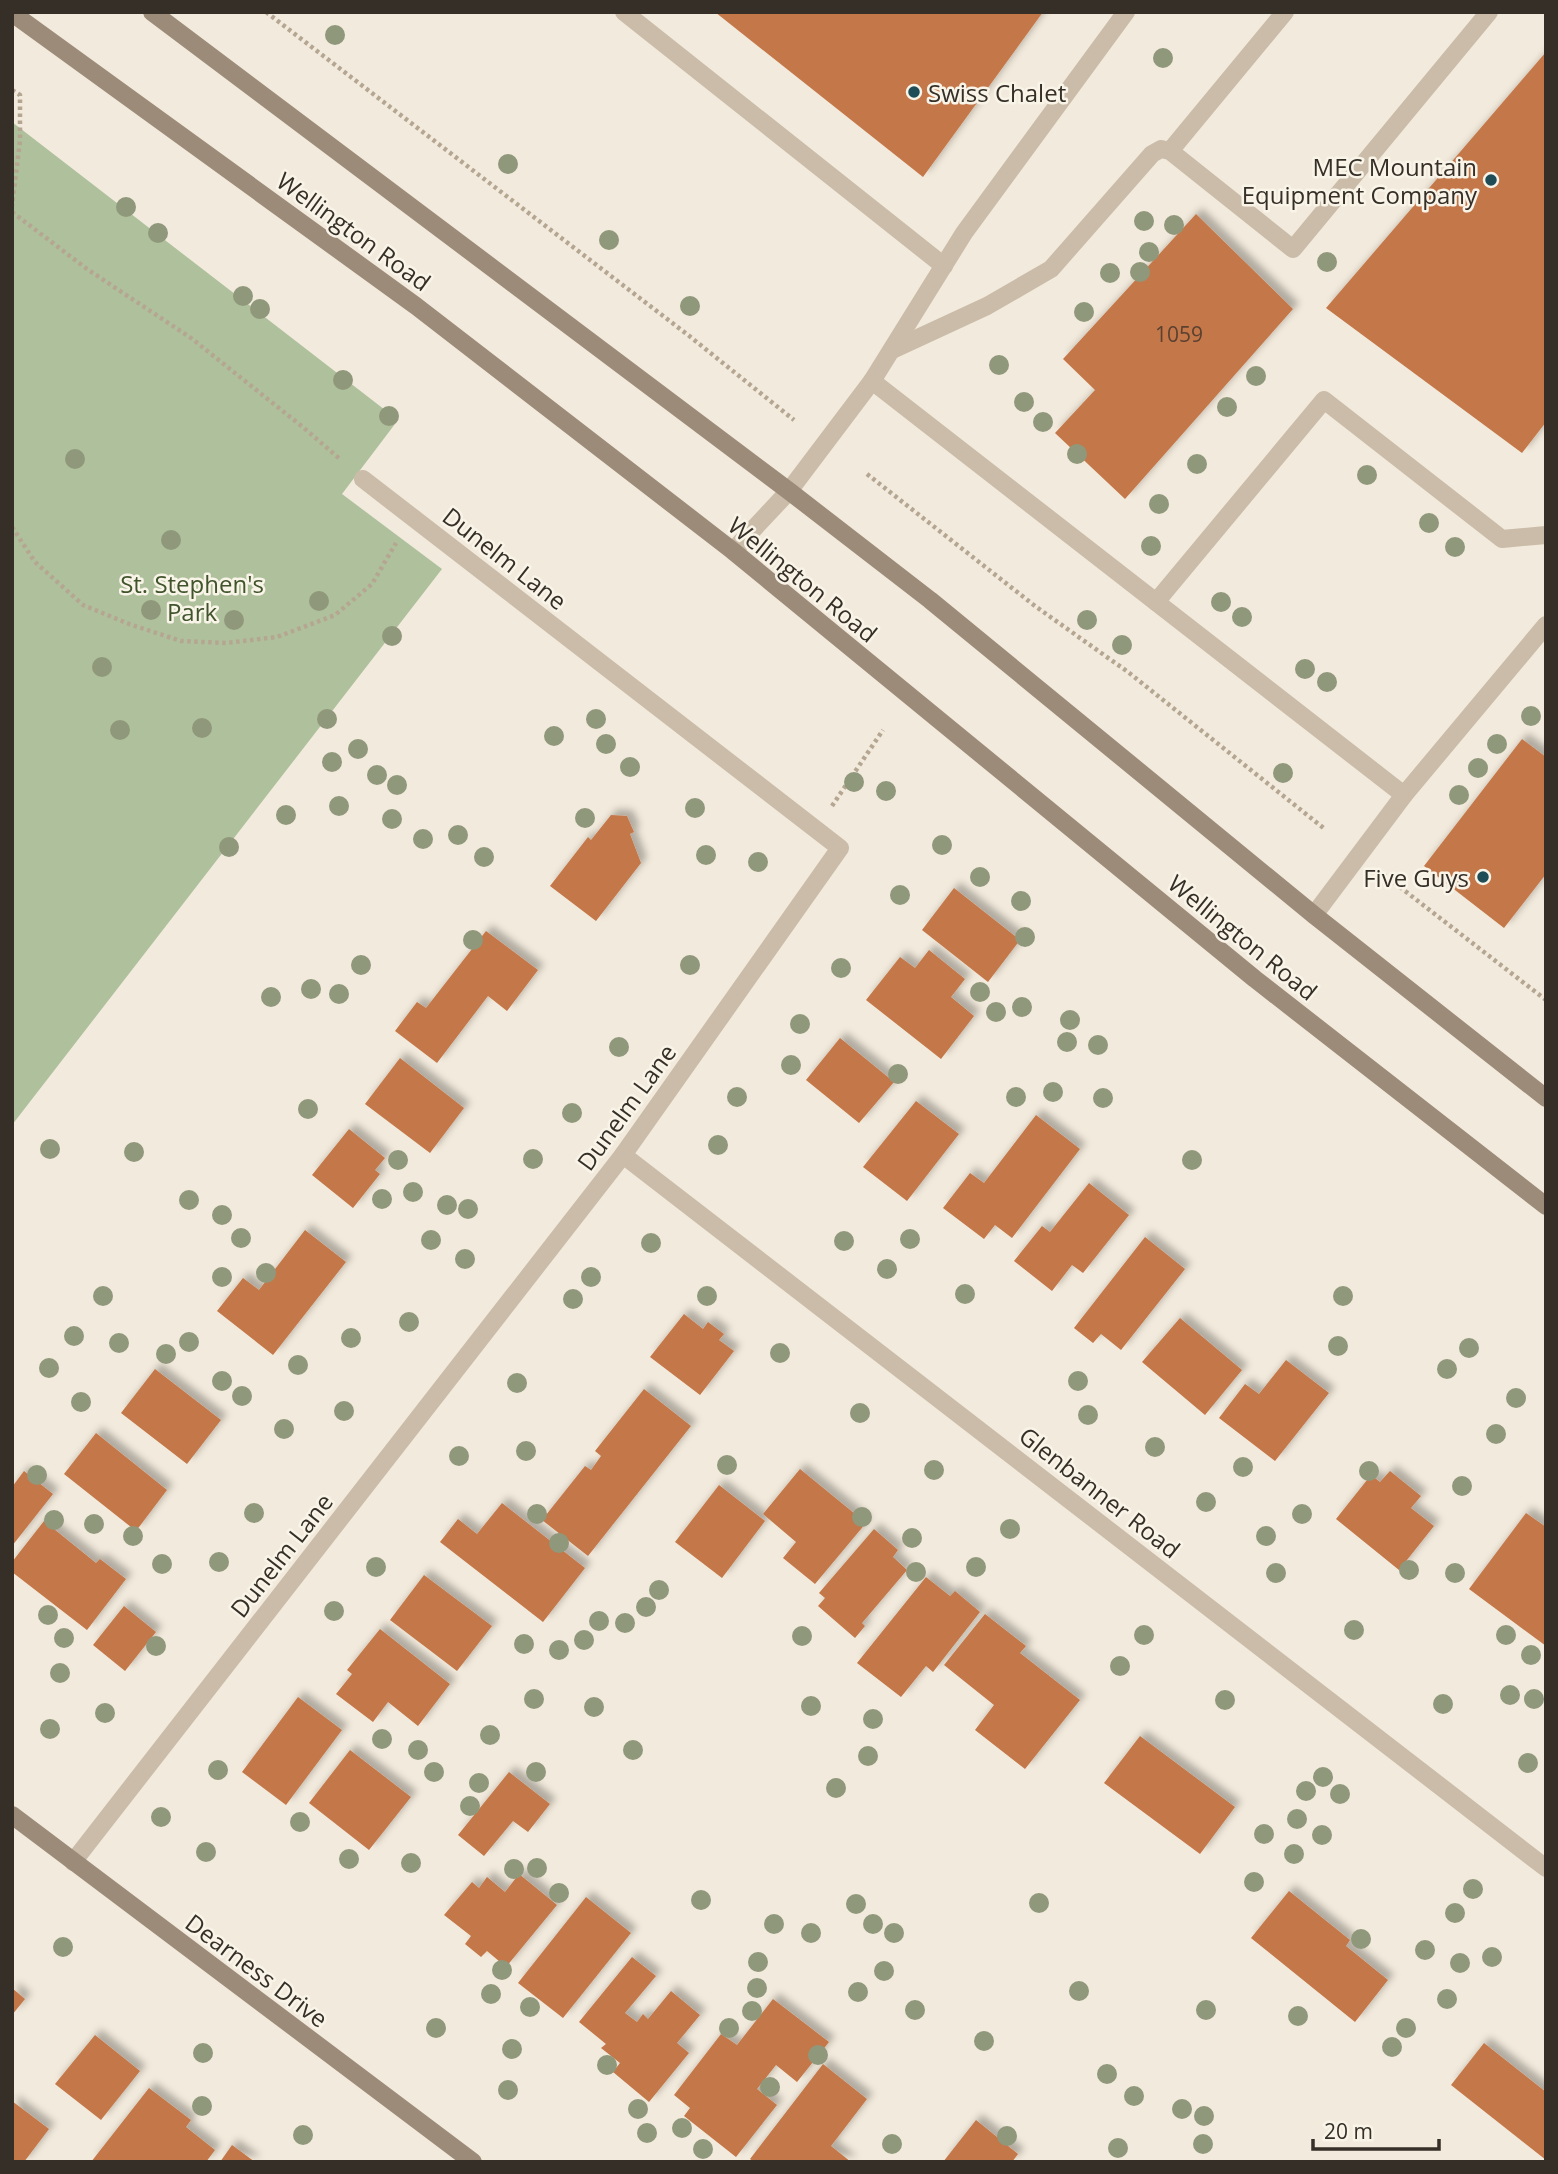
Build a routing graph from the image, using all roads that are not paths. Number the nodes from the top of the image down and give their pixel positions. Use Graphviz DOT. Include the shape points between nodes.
graph roads {
  1 [pos="152,12"];
  2 [pos="624,12"];
  3 [pos="1126,12"];
  4 [pos="1285,12"];
  5 [pos="1489,12"];
  6 [pos="12,13"];
  7 [pos="1170,151"];
  8 [pos="944,266"];
  9 [pos="892,350"];
  10 [pos="872,381"];
  11 [pos="363,479"];
  12 [pos="789,491"];
  13 [pos="1546,535"];
  14 [pos="733,551"];
  15 [pos="1156,602"];
  16 [pos="1546,625"];
  17 [pos="1404,795"];
  18 [pos="1314,915"];
  19 [pos="1546,1098"];
  20 [pos="623,1155"];
  21 [pos="1546,1206"];
  22 [pos="12,1815"];
  23 [pos="73,1863"];
  24 [pos="1546,1868"];
  25 [pos="473,2162"];
  1 -- 12 [label="main road"];
  2 -- 8 [label="street"];
  3 -- 8 [label="street"];
  4 -- 7 [label="street"];
  5 -- 7 [label="street" via="1293,248"];
  6 -- 14 [label="main road, Wellington Road" via="416,306"];
  7 -- 9 [label="street" via="1152,154 1051,269 987,306"];
  8 -- 9 [label="street"];
  9 -- 10 [label="street"];
  10 -- 12 [label="street"];
  10 -- 15 [label="street"];
  11 -- 20 [label="street, Dunelm Lane" via="840,848"];
  12 -- 14 [label="street"];
  12 -- 18 [label="main road" via="930,600"];
  13 -- 15 [label="street" via="1502,539 1324,400"];
  14 -- 21 [label="main road, Wellington Road" via="1255,979"];
  15 -- 17 [label="street"];
  16 -- 17 [label="street"];
  17 -- 18 [label="street"];
  18 -- 19 [label="main road"];
  20 -- 23 [label="street, Dunelm Lane"];
  20 -- 24 [label="street, Glenbanner Road"];
  22 -- 23 [label="main road, Dearness Drive"];
  23 -- 25 [label="main road, Dearness Drive"];
}
